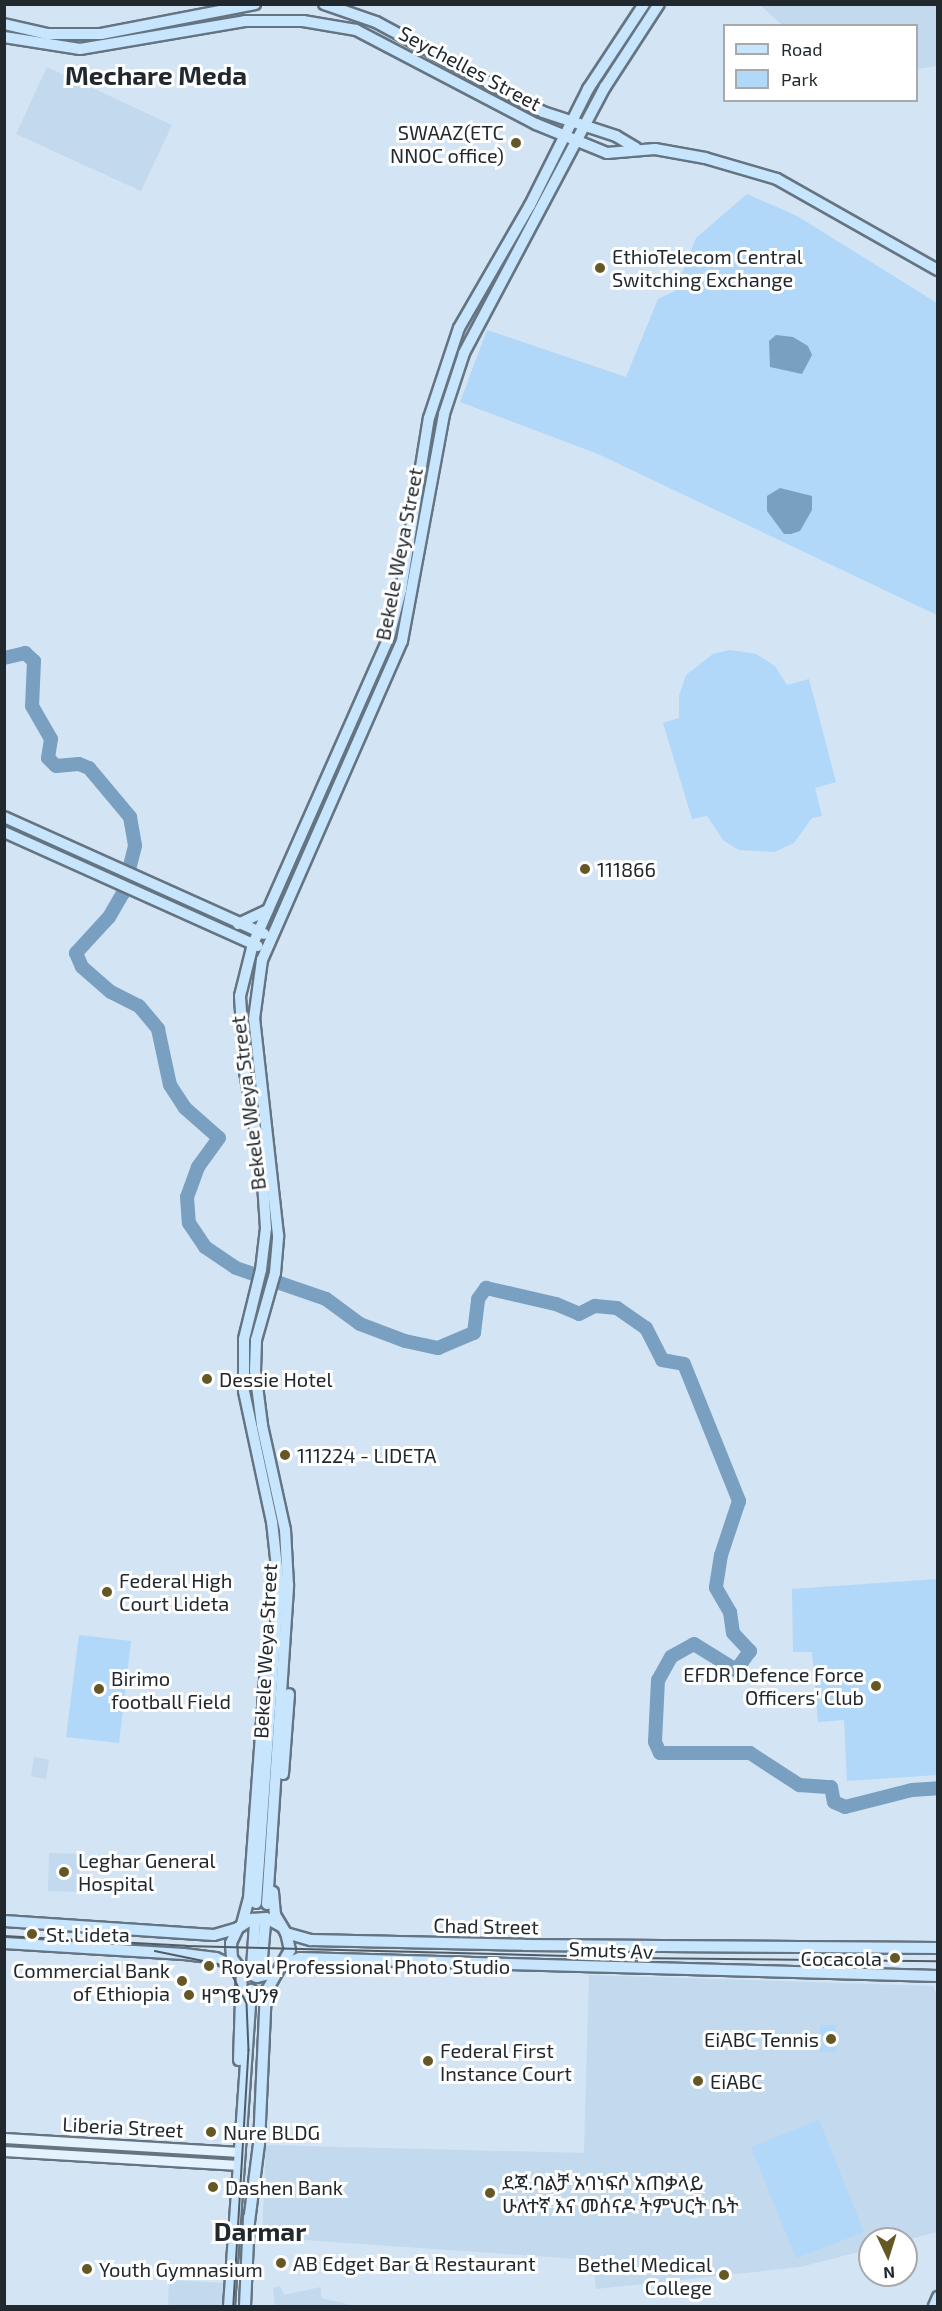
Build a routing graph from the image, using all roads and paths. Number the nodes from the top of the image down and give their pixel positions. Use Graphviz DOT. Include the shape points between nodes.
graph roads {
  1 [pos="255,4"];
  2 [pos="324,4"];
  3 [pos="644,4"];
  4 [pos="659,4"];
  5 [pos="4,24"];
  6 [pos="4,37"];
  7 [pos="570,121"];
  8 [pos="585,126"];
  9 [pos="563,135"];
  10 [pos="577,141"];
  11 [pos="636,148"];
  12 [pos="938,270"];
  13 [pos="375,676"];
  14 [pos="387,683"];
  15 [pos="4,817"];
  16 [pos="4,832"];
  17 [pos="268,910"];
  18 [pos="238,924"];
  19 [pos="258,932"];
  20 [pos="231,934"];
  21 [pos="270,936"];
  22 [pos="253,944"];
  23 [pos="265,949"];
  24 [pos="248,960"];
  25 [pos="286,1652"];
  26 [pos="273,1654"];
  27 [pos="4,1921"];
  28 [pos="260,1924"];
  29 [pos="240,1926"];
  30 [pos="285,1931"];
  31 [pos="4,1943"];
  32 [pos="938,1948"];
  33 [pos="248,1968"];
  34 [pos="281,1968"];
  35 [pos="938,1976"];
  36 [pos="4,2138"];
  37 [pos="240,2146"];
  38 [pos="4,2151"];
  39 [pos="239,2165"];
  40 [pos="249,2222"];
  41 [pos="938,2297"];
  42 [pos="229,2307"];
  43 [pos="245,2307"];
  44 [pos="934,2307"];
  1 -- 5 [label="main road" via="101,34 47,34"];
  2 -- 7 [label="main road, Seychelles Street" via="376,22 510,96"];
  3 -- 7 [label="main road"];
  4 -- 8 [label="main road, Bekele Weya Street" via="605,87"];
  6 -- 9 [label="main road, Seychelles Street" via="80,49 245,21 327,24 386,43"];
  7 -- 8 [label="main road, Seychelles Street"];
  7 -- 9 [label="main road"];
  8 -- 10 [label="main road, Bekele Weya Street"];
  8 -- 11 [label="main road, Seychelles Street"];
  9 -- 10 [label="main road, Seychelles Street"];
  9 -- 13 [label="main road" via="530,205 459,328 443,366 429,418 401,590"];
  10 -- 11 [label="main road, Seychelles Street" via="607,153"];
  10 -- 14 [label="main road, Bekele Weya Street" via="476,326 448,395 412,601"];
  11 -- 12 [label="main road" via="705,158 777,178"];
  13 -- 14 [label="main road"];
  13 -- 17 [label="main road"];
  14 -- 21 [label="main road, Bekele Weya Street"];
  15 -- 18 [label="main road"];
  16 -- 20 [label="main road"];
  17 -- 18 [label="main road"];
  17 -- 19 [label="main road"];
  18 -- 19 [label="main road"];
  19 -- 21 [label="main road"];
  19 -- 22 [label="main road"];
  20 -- 22 [label="main road"];
  20 -- 24 [label="main road"];
  21 -- 23 [label="main road, Bekele Weya Street"];
  22 -- 23 [label="main road"];
  22 -- 24 [label="main road"];
  23 -- 25 [label="main road, Bekele Weya Street" via="254,1019 277,1193 274,1277 256,1340 255,1370 288,1556"];
  24 -- 26 [label="main road" via="240,1020 264,1191 260,1274 244,1339 243,1365 244,1391 278,1557"];
  25 -- 26 [label="main road, Bekele Weya Street" via="262,1904"];
  25 -- 30 [label="main road" via="290,1667 287,1739 273,1896 275,1915"];
  26 -- 29 [label="main road" via="266,1667 249,1898"];
  27 -- 29 [label="main road" via="214,1935"];
  28 -- 33 [label="main road"];
  29 -- 30 [label="main road" via="262,1918"];
  29 -- 33 [label="main road" via="230,1947"];
  30 -- 32 [label="main road, Chad Street" via="311,1940 524,1946"];
  30 -- 34 [label="main road" via="290,1950"];
  31 -- 33 [label="main road" via="184,1954"];
  33 -- 34 [label="main road" via="257,1977"];
  33 -- 37 [label="main road" via="237,2089"];
  34 -- 35 [label="main road, Smuts Av" via="300,1958"];
  34 -- 40 [label="main road" via="266,1992 259,2144"];
  36 -- 37 [label="street, Liberia Street"];
  37 -- 39 [label="main road"];
  37 -- 40 [label="main road" via="256,1991"];
  38 -- 39 [label="street, Liberia Street"];
  39 -- 42 [label="main road"];
  40 -- 43 [label="main road"];
  41 -- 44 [label="main road"];
}
